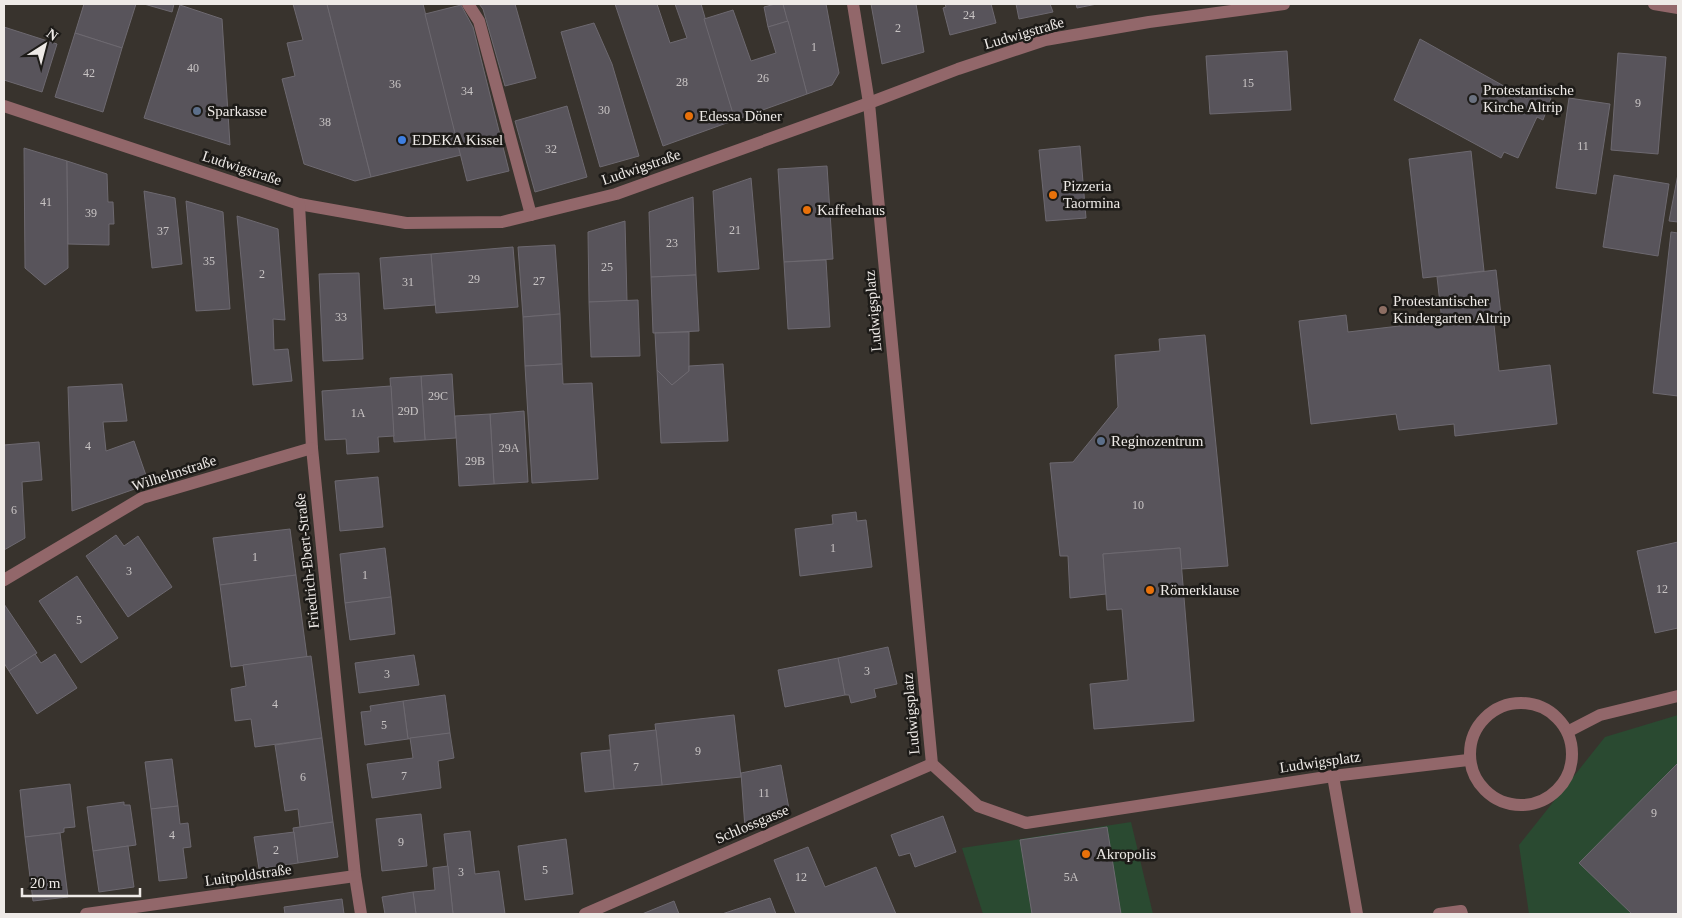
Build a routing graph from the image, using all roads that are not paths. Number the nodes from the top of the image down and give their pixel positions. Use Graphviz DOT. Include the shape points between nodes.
graph roads {
  1 [pos="468,4"];
  2 [pos="853,4"];
  3 [pos="1284,4"];
  4 [pos="1654,4"];
  5 [pos="1678,8"];
  6 [pos="869,103"];
  7 [pos="4,106"];
  8 [pos="299,204"];
  9 [pos="531,215"];
  10 [pos="312,448"];
  11 [pos="4,580"];
  12 [pos="1678,696"];
  13 [pos="1569,731"];
  14 [pos="1468,760"];
  15 [pos="932,764"];
  16 [pos="1333,776"];
  17 [pos="355,876"];
  18 [pos="86,914"];
  19 [pos="361,914"];
  20 [pos="585,914"];
  21 [pos="1357,914"];
  22 [pos="1439,914"];
  23 [pos="1462,914"];
  1 -- 9 [label="street" via="480,21"];
  2 -- 6 [label="street, Ludwigsplatz"];
  3 -- 6 [label="street, Ludwigstraße" via="1045,40"];
  4 -- 5 [label="street"];
  6 -- 9 [label="street, Ludwigstraße" via="616,194"];
  6 -- 15 [label="street, Ludwigsplatz"];
  7 -- 8 [label="street, Ludwigstraße"];
  8 -- 9 [label="street, Ludwigstraße" via="406,223 502,222"];
  8 -- 10 [label="street, Friedrich-Ebert-Straße"];
  10 -- 11 [label="street, Wilhelmstraße" via="142,498"];
  10 -- 17 [label="street, Friedrich-Ebert-Straße"];
  12 -- 13 [label="street" via="1600,715"];
  13 -- 14 [label="street" via="1554,713 1528,702 1492,710 1471,736"];
  13 -- 14 [label="street" via="1574,754 1566,780 1544,802 1521,807 1499,802 1480,787"];
  14 -- 16 [label="street, Ludwigsplatz"];
  15 -- 16 [label="street, Ludwigsplatz" via="978,806 1026,823"];
  15 -- 20 [label="street, Schlossgasse"];
  16 -- 21 [label="street"];
  17 -- 18 [label="street, Luitpoldstraße"];
  17 -- 19 [label="street, Friedrich-Ebert-Straße"];
  22 -- 23 [label="street" via="1461,911"];
}
